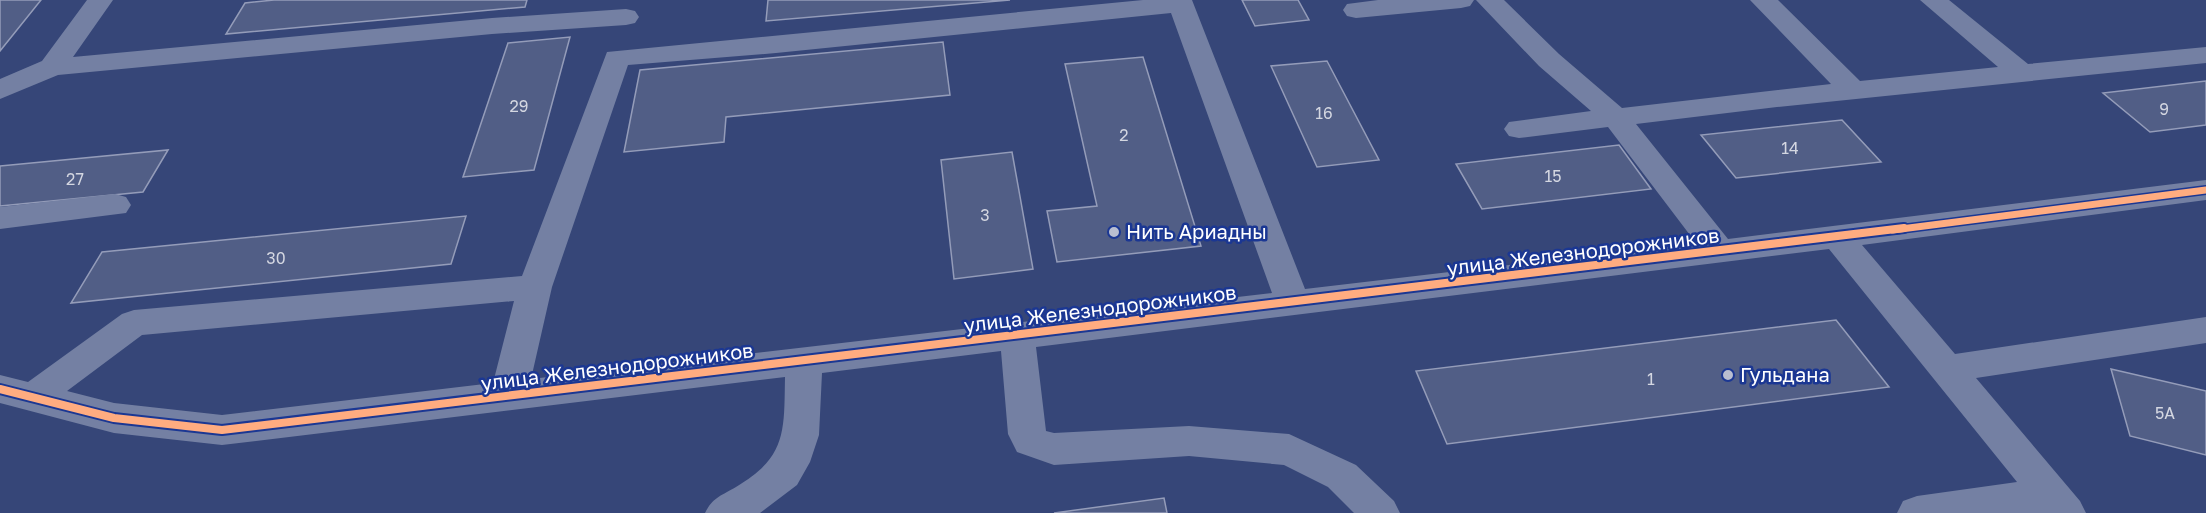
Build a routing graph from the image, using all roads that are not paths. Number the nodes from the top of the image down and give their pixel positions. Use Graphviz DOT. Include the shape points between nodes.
graph roads {
  1 [pos="100,0"];
  2 [pos="1461,0"];
  3 [pos="1489,0"];
  4 [pos="1763,0"];
  5 [pos="1933,0"];
  6 [pos="1180,2"];
  7 [pos="1094,6"];
  8 [pos="628,9"];
  9 [pos="1356,10"];
  10 [pos="2206,55"];
  11 [pos="617,58"];
  12 [pos="52,67"];
  13 [pos="2024,75"];
  14 [pos="0,90"];
  15 [pos="1854,91"];
  16 [pos="1616,118"];
  17 [pos="1519,129"];
  18 [pos="2206,190"];
  19 [pos="115,205"];
  20 [pos="0,218"];
  21 [pos="1836,236"];
  22 [pos="1720,252"];
  23 [pos="536,287"];
  24 [pos="1293,303"];
  25 [pos="2206,330"];
  26 [pos="1017,336"];
  27 [pos="804,361"];
  28 [pos="1947,369"];
  29 [pos="0,389"];
  30 [pos="508,397"];
  31 [pos="33,398"];
  32 [pos="2058,504"];
  33 [pos="725,513"];
  34 [pos="1380,513"];
  35 [pos="1917,513"];
  1 -- 12 [label="street"];
  2 -- 9 [label="street"];
  3 -- 16 [label="street"];
  4 -- 15 [label="street"];
  5 -- 13 [label="street"];
  6 -- 7 [label="street"];
  6 -- 24 [label="street"];
  7 -- 11 [label="street" via="776,45"];
  8 -- 11 [label="street"];
  8 -- 12 [label="street" via="492,26"];
  10 -- 13 [label="street"];
  11 -- 23 [label="street"];
  12 -- 14 [label="street"];
  13 -- 15 [label="street"];
  15 -- 16 [label="street"];
  16 -- 17 [label="street"];
  16 -- 22 [label="street"];
  18 -- 21 [label="street, улица Железнодорожников"];
  19 -- 20 [label="street"];
  21 -- 22 [label="street, улица Железнодорожников"];
  21 -- 28 [label="street"];
  22 -- 24 [label="street, улица Железнодорожников"];
  23 -- 30 [label="street"];
  23 -- 31 [label="street" via="134,323"];
  24 -- 26 [label="street, улица Железнодорожников"];
  25 -- 28 [label="street"];
  26 -- 27 [label="street, улица Железнодорожников"];
  26 -- 34 [label="street" via="1030,441 1053,449 1189,441 1289,450 1342,476"];
  27 -- 30 [label="street, улица Железнодорожников"];
  27 -- 33 [label="street" via="800,441 783,475"];
  28 -- 32 [label="street"];
  29 -- 31 [label="street, улица Железнодорожников"];
  30 -- 31 [label="street, улица Железнодорожников" via="222,430 114,418"];
  32 -- 35 [label="street"];
}
